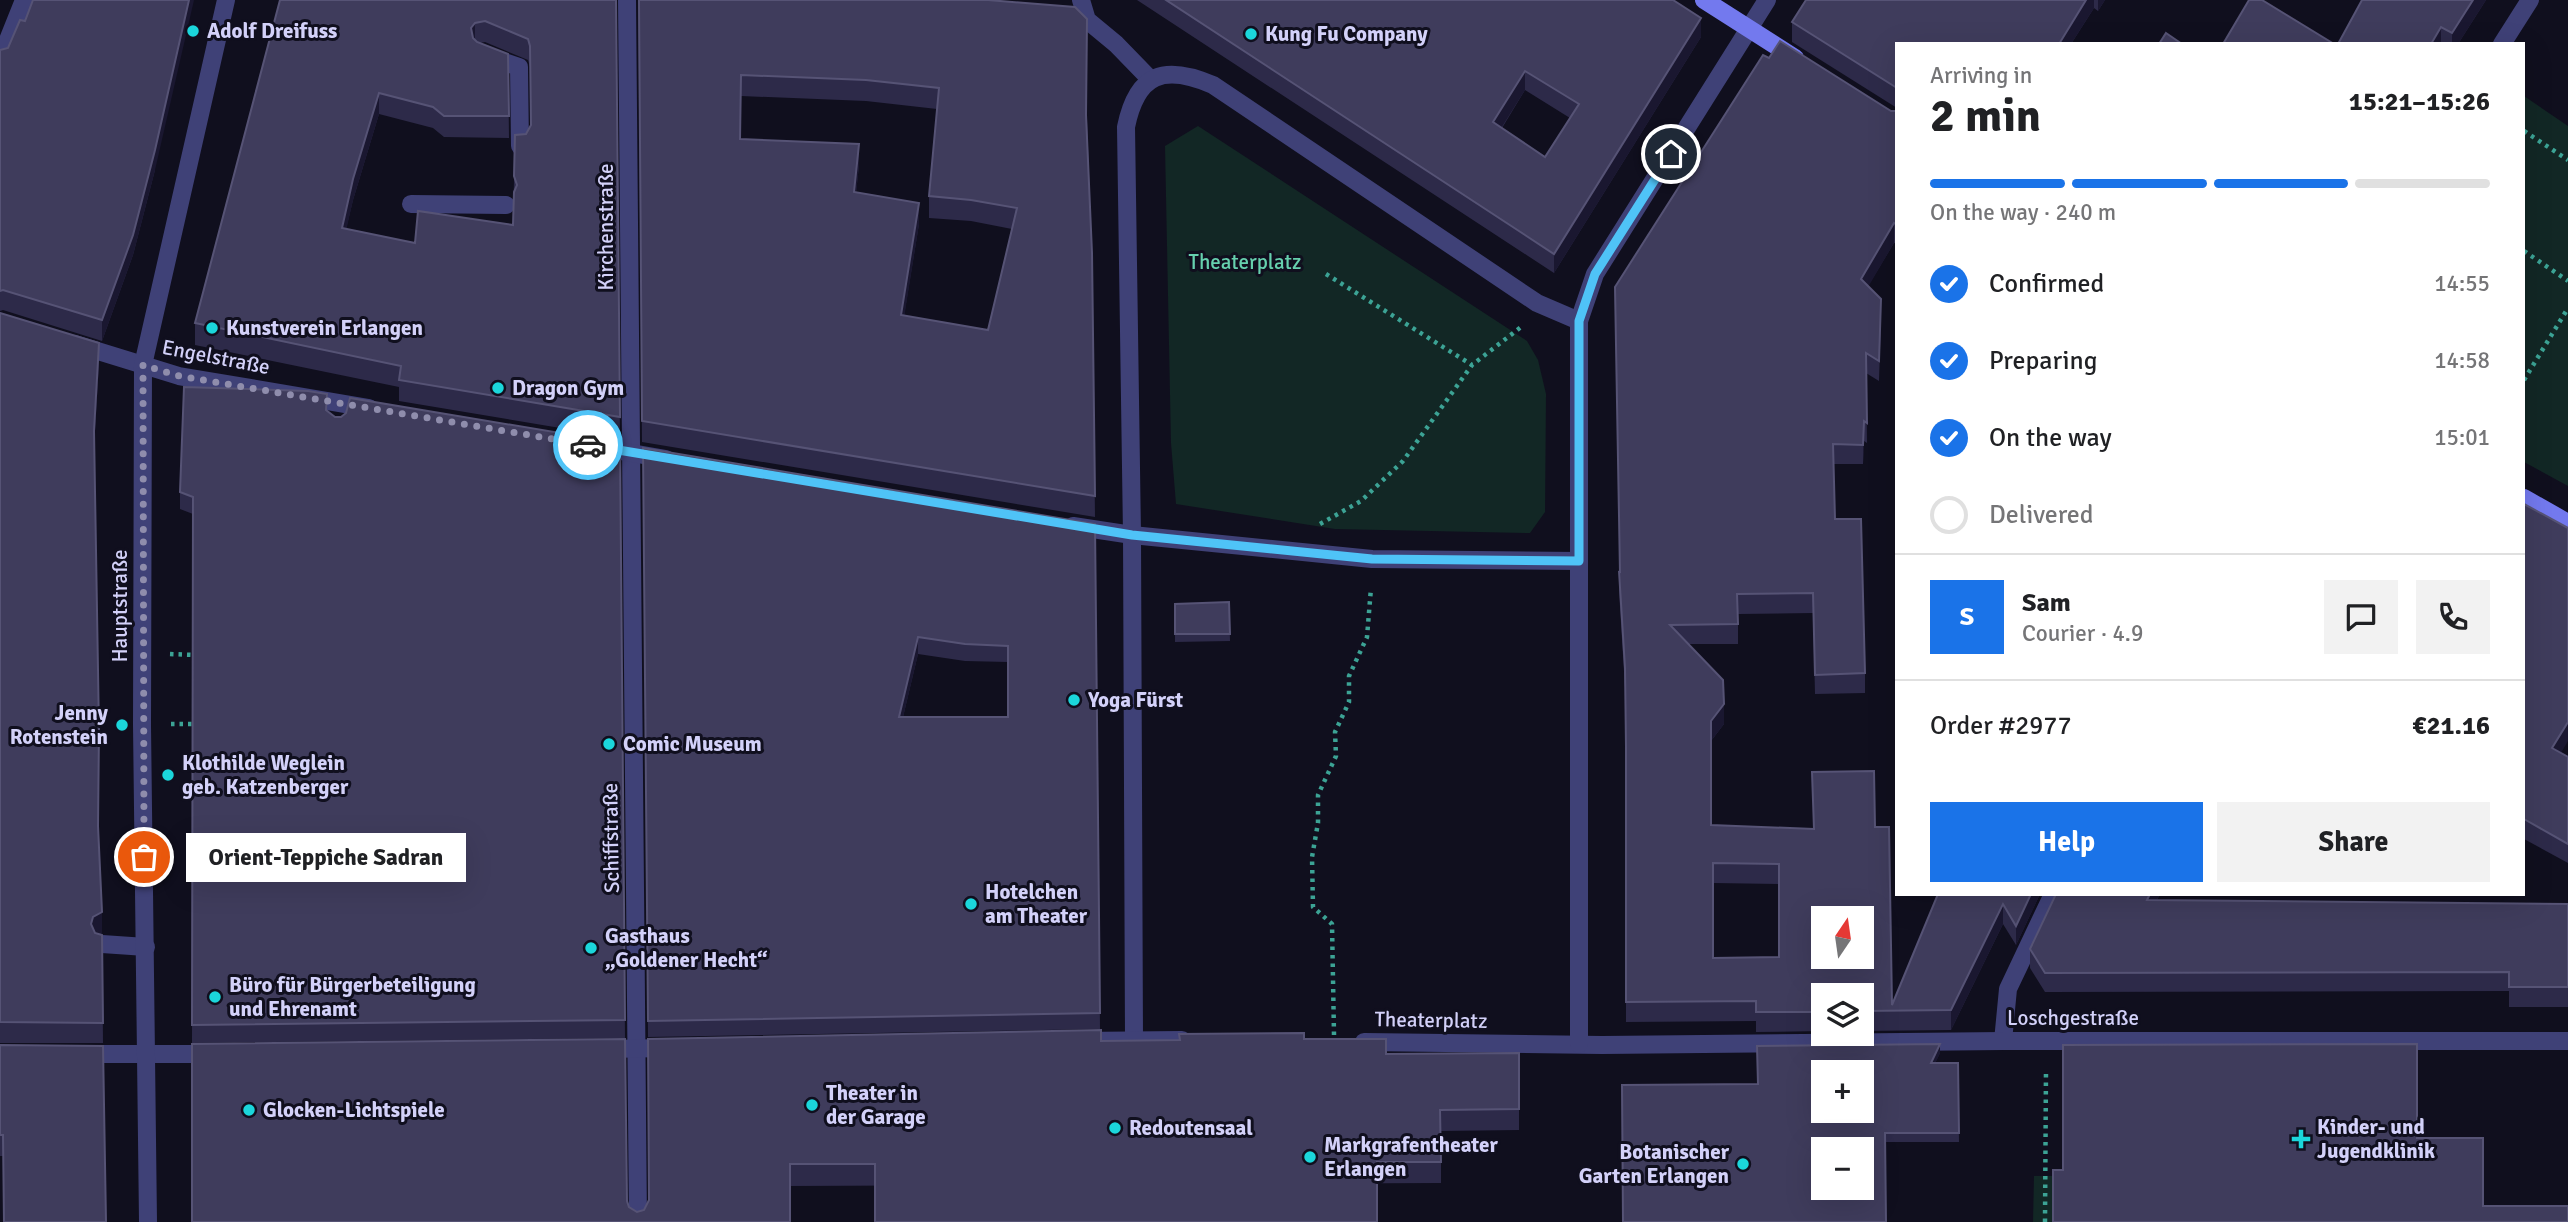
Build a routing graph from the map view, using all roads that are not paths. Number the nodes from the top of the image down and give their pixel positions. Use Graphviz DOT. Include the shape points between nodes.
graph roads {
  1 [pos="24,0"];
  2 [pos="226,0"];
  3 [pos="627,0"];
  4 [pos="1081,0"];
  5 [pos="1703,0"];
  6 [pos="1767,0"];
  7 [pos="2530,0"];
  8 [pos="1749,29"];
  9 [pos="2503,42"];
  10 [pos="482,54"];
  11 [pos="0,60"];
  12 [pos="1809,66"];
  13 [pos="1150,79"];
  14 [pos="520,146"];
  15 [pos="411,204"];
  16 [pos="506,205"];
  17 [pos="1579,321"];
  18 [pos="53,337"];
  19 [pos="143,365"];
  20 [pos="340,403"];
  21 [pos="380,410"];
  22 [pos="337,424"];
  23 [pos="578,444"];
  24 [pos="631,453"];
  25 [pos="685,462"];
  26 [pos="2525,499"];
  27 [pos="1051,522"];
  28 [pos="2568,523"];
  29 [pos="1132,535"];
  30 [pos="1579,561"];
  31 [pos="2052,896"];
  32 [pos="102,944"];
  33 [pos="146,947"];
  34 [pos="1134,1040"];
  35 [pos="1201,1040"];
  36 [pos="1065,1041"];
  37 [pos="2003,1041"];
  38 [pos="2568,1041"];
  39 [pos="1334,1042"];
  40 [pos="1579,1044"];
  41 [pos="691,1048"];
  42 [pos="582,1049"];
  43 [pos="636,1049"];
  44 [pos="57,1054"];
  45 [pos="227,1054"];
  46 [pos="145,1055"];
  47 [pos="148,1222"];
  48 [pos="638,1222"];
  1 -- 11 [label="street"];
  2 -- 19 [label="street, Hauptstraße"];
  3 -- 24 [label="street, Kirchenstraße"];
  4 -- 13 [label="street" via="1087,20"];
  5 -- 8 [label="street"];
  6 -- 8 [label="street"];
  7 -- 9 [label="street"];
  8 -- 12 [label="street"];
  8 -- 17 [label="street" via="1595,274"];
  10 -- 14 [label="street" via="519,67"];
  13 -- 17 [label="street" via="1177,74 1213,85 1537,303"];
  13 -- 29 [label="street" via="1134,99 1126,127"];
  15 -- 16 [label="street"];
  17 -- 30 [label="street"];
  18 -- 19 [label="street, Engelstraße"];
  19 -- 20 [label="street, Engelstraße" via="179,376"];
  19 -- 33 [label="street, Hauptstraße"];
  20 -- 21 [label="street, Engelstraße"];
  20 -- 22 [label="street"];
  23 -- 24 [label="street"];
  24 -- 25 [label="street"];
  24 -- 43 [label="street, Schiffstraße"];
  26 -- 28 [label="street"];
  27 -- 29 [label="street"];
  29 -- 30 [label="street" via="1372,559"];
  29 -- 34 [label="street"];
  30 -- 40 [label="street"];
  31 -- 37 [label="street" via="2008,989"];
  32 -- 33 [label="street"];
  33 -- 46 [label="street, Hauptstraße"];
  34 -- 35 [label="street"];
  34 -- 36 [label="street"];
  37 -- 38 [label="street, Loschgestraße"];
  37 -- 40 [label="street, Loschgestraße"];
  39 -- 40 [label="street, Theaterplatz"];
  41 -- 43 [label="street"];
  42 -- 43 [label="street"];
  43 -- 48 [label="street, Schiffstraße"];
  44 -- 46 [label="street"];
  45 -- 46 [label="street"];
  46 -- 47 [label="street, Hauptstraße"];
}
